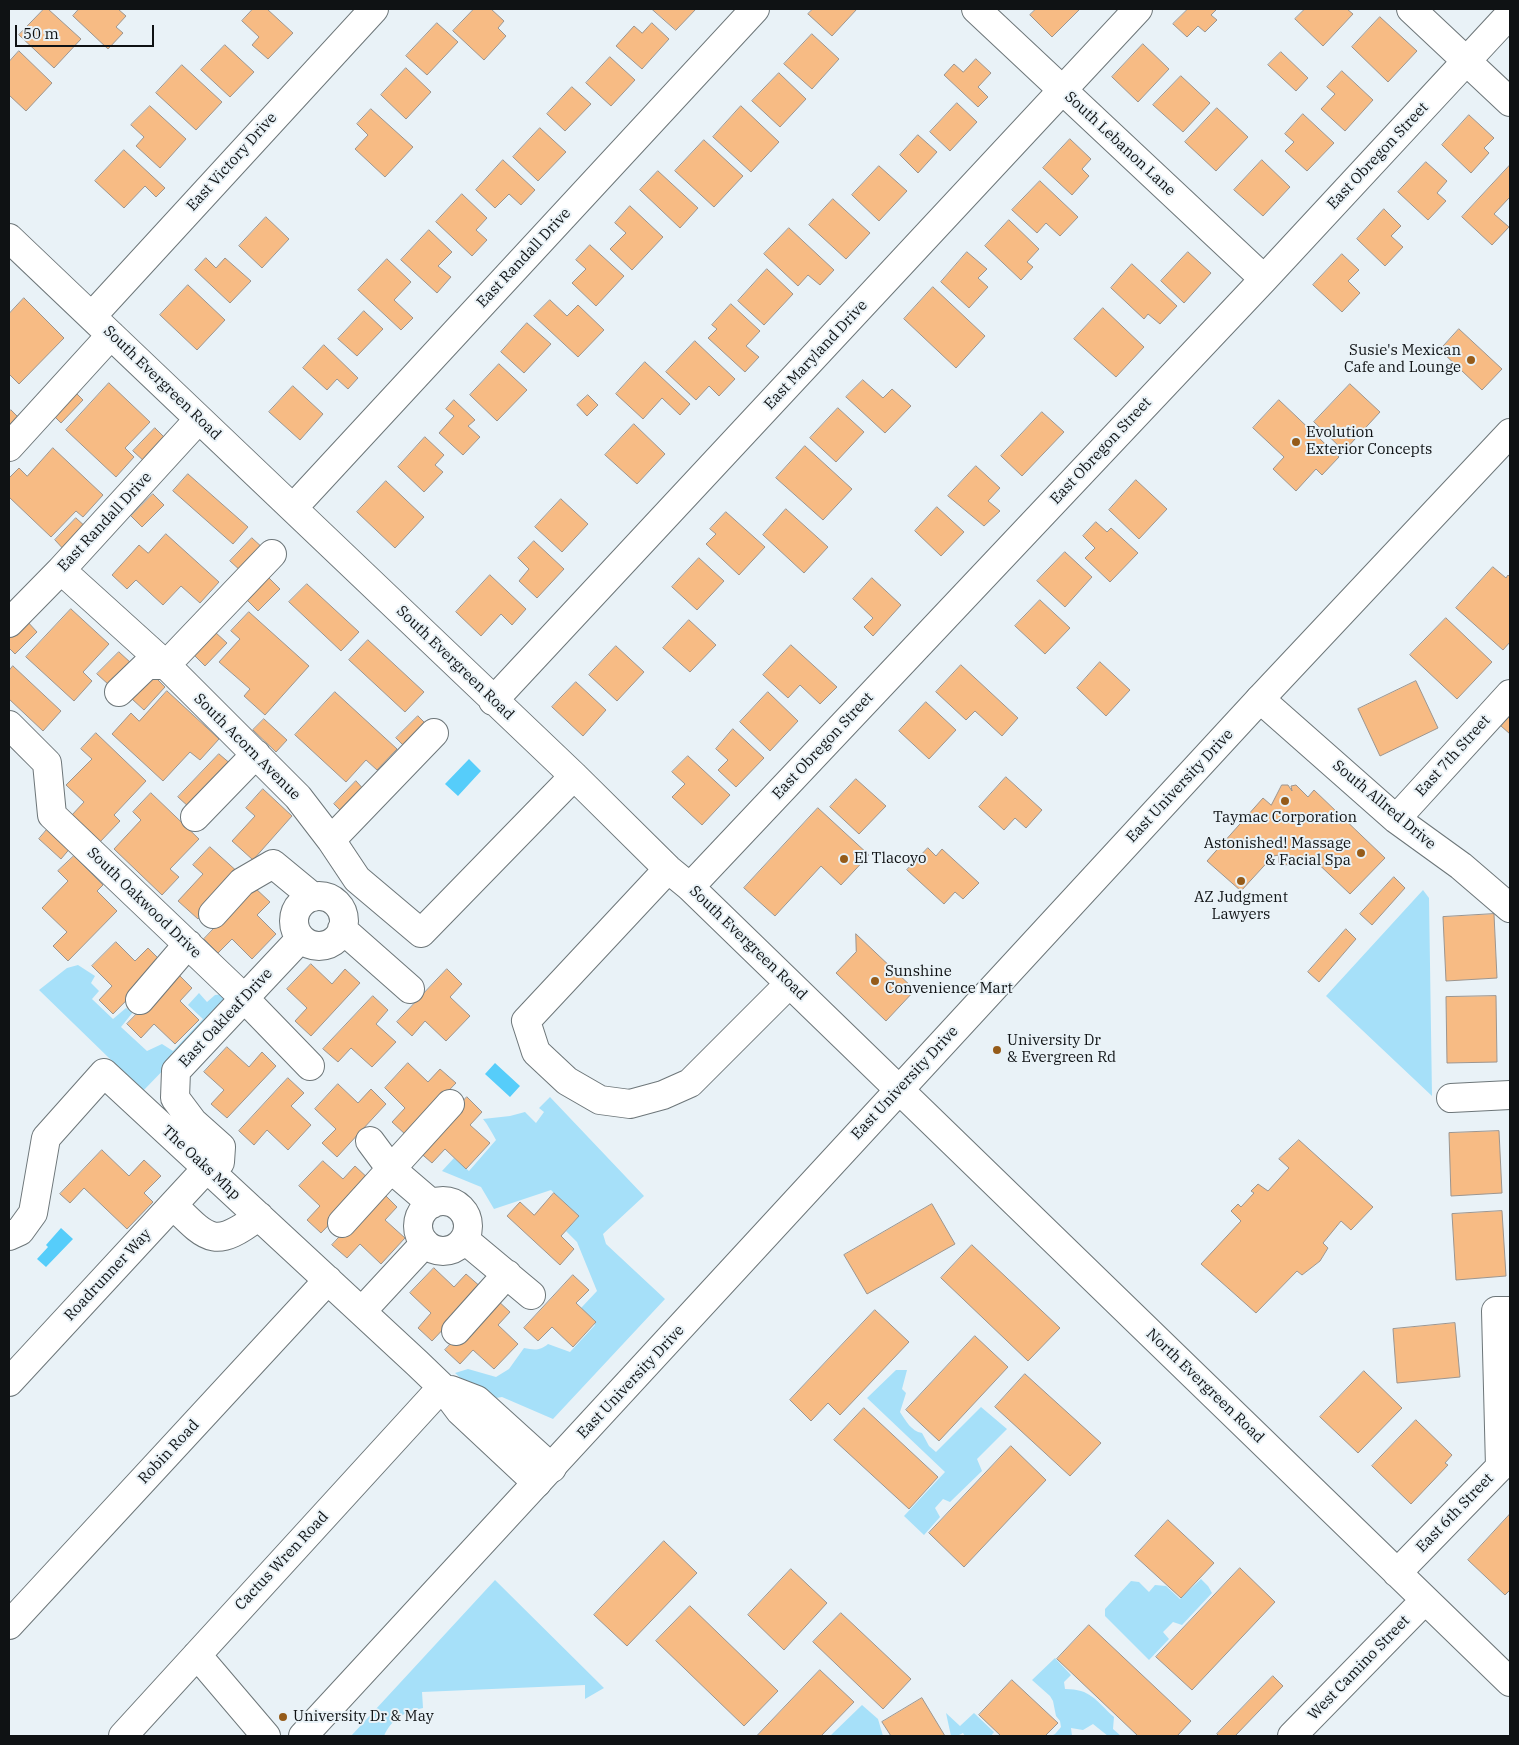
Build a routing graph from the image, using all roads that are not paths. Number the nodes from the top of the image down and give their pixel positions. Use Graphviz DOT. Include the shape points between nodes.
graph roads {
  1 [pos="374,9"];
  2 [pos="755,9"];
  3 [pos="976,9"];
  4 [pos="1138,9"];
  5 [pos="1411,9"];
  6 [pos="1510,14"];
  7 [pos="1466,62"];
  8 [pos="1062,90"];
  9 [pos="1510,102"];
  10 [pos="13,251"];
  11 [pos="1264,279"];
  12 [pos="92,316"];
  13 [pos="111,335"];
  14 [pos="199,419"];
  15 [pos="1510,433"];
  16 [pos="9,447"];
  17 [pos="293,508"];
  18 [pos="272,554"];
  19 [pos="61,570"];
  20 [pos="9,623"];
  21 [pos="166,665"];
  22 [pos="119,692"];
  23 [pos="1510,694"];
  24 [pos="1260,699"];
  25 [pos="493,701"];
  26 [pos="9,724"];
  27 [pos="434,733"];
  28 [pos="256,754"];
  29 [pos="574,776"];
  30 [pos="195,817"];
  31 [pos="1396,819"];
  32 [pos="331,840"];
  33 [pos="668,869"];
  34 [pos="357,879"];
  35 [pos="690,887"];
  36 [pos="324,900"];
  37 [pos="1510,908"];
  38 [pos="213,914"];
  39 [pos="342,929"];
  40 [pos="300,938"];
  41 [pos="188,944"];
  42 [pos="789,984"];
  43 [pos="410,989"];
  44 [pos="245,999"];
  45 [pos="140,1000"];
  46 [pos="310,1066"];
  47 [pos="900,1089"];
  48 [pos="1510,1095"];
  49 [pos="1451,1098"];
  50 [pos="450,1104"];
  51 [pos="370,1141"];
  52 [pos="214,1158"];
  53 [pos="390,1168"];
  54 [pos="432,1204"];
  55 [pos="173,1205"];
  56 [pos="259,1216"];
  57 [pos="342,1222"];
  58 [pos="9,1236"];
  59 [pos="465,1240"];
  60 [pos="425,1243"];
  61 [pos="507,1274"];
  62 [pos="328,1280"];
  63 [pos="531,1295"];
  64 [pos="362,1311"];
  65 [pos="1510,1311"];
  66 [pos="456,1331"];
  67 [pos="9,1382"];
  68 [pos="442,1387"];
  69 [pos="544,1475"];
  70 [pos="1396,1573"];
  71 [pos="1425,1600"];
  72 [pos="9,1625"];
  73 [pos="197,1655"];
  74 [pos="1510,1682"];
  75 [pos="123,1736"];
  76 [pos="266,1736"];
  77 [pos="303,1736"];
  78 [pos="1292,1736"];
  1 -- 12 [label="street, East Victory Drive"];
  2 -- 17 [label="street, East Randall Drive"];
  3 -- 8 [label="street, South Lebanon Lane"];
  4 -- 8 [label="street, East Maryland Drive"];
  5 -- 7 [label="street"];
  6 -- 7 [label="street, East Obregon Street"];
  7 -- 9 [label="street"];
  7 -- 11 [label="street, East Obregon Street"];
  8 -- 11 [label="street, South Lebanon Lane"];
  8 -- 25 [label="street, East Maryland Drive"];
  10 -- 12 [label="street, South Evergreen Road"];
  11 -- 35 [label="street, East Obregon Street"];
  12 -- 13 [label="street, South Evergreen Road"];
  13 -- 14 [label="street, South Evergreen Road"];
  13 -- 16 [label="street"];
  14 -- 17 [label="street, South Evergreen Road"];
  14 -- 19 [label="street, East Randall Drive"];
  15 -- 24 [label="street, East University Drive"];
  17 -- 25 [label="street, South Evergreen Road"];
  18 -- 21 [label="street"];
  19 -- 20 [label="street, East Randall Drive"];
  19 -- 21 [label="street, South Acorn Avenue"];
  21 -- 22 [label="street" via="147,665"];
  21 -- 28 [label="street, South Acorn Avenue"];
  23 -- 31 [label="street, East 7th Street"];
  24 -- 31 [label="street, South Allred Drive"];
  24 -- 47 [label="street, East University Drive"];
  25 -- 29 [label="street, South Evergreen Road"];
  26 -- 41 [label="street, South Oakwood Drive" via="47,763 52,815"];
  27 -- 32 [label="street"];
  28 -- 30 [label="street"];
  28 -- 32 [label="street, South Acorn Avenue" via="298,797"];
  29 -- 33 [label="street, South Evergreen Road"];
  29 -- 34 [label="street, South Acorn Avenue" via="421,933"];
  31 -- 37 [label="street, South Allred Drive"];
  32 -- 34 [label="street, South Acorn Avenue"];
  33 -- 35 [label="street, South Evergreen Road"];
  33 -- 42 [label="street" via="526,1020 536,1052 567,1081 600,1100 630,1104 690,1083"];
  34 -- 36 [label="street"];
  35 -- 42 [label="street, South Evergreen Road"];
  36 -- 38 [label="street" via="273,864 242,882"];
  36 -- 39 [label="street" via="343,914"];
  36 -- 40 [label="street" via="300,904 294,926"];
  39 -- 40 [label="street" via="339,936 327,945 313,946"];
  39 -- 43 [label="street"];
  40 -- 44 [label="street, East Oakleaf Drive"];
  41 -- 44 [label="street, South Oakwood Drive"];
  41 -- 45 [label="street"];
  42 -- 47 [label="street, South Evergreen Road"];
  44 -- 46 [label="street, South Oakwood Drive"];
  44 -- 52 [label="street, East Oakleaf Drive" via="176,1071 175,1098"];
  47 -- 69 [label="street, East University Drive"];
  47 -- 70 [label="street, North Evergreen Road"];
  48 -- 49 [label="street"];
  50 -- 53 [label="street"];
  51 -- 53 [label="street"];
  52 -- 55 [label="street, Roadrunner Way"];
  52 -- 56 [label="street, The Oaks Mhp"];
  52 -- 58 [label="street, The Oaks Mhp" via="104,1073 46,1138 33,1213 20,1231"];
  53 -- 54 [label="street"];
  53 -- 57 [label="street"];
  54 -- 59 [label="street" via="448,1201 462,1209 468,1224"];
  54 -- 60 [label="street" via="420,1216 418,1224"];
  55 -- 56 [label="street" via="207,1236 222,1238 241,1230"];
  55 -- 67 [label="street, Roadrunner Way"];
  56 -- 62 [label="street, The Oaks Mhp"];
  59 -- 60 [label="street" via="452,1250 444,1251 435,1250"];
  59 -- 61 [label="street"];
  60 -- 64 [label="street"];
  61 -- 63 [label="street"];
  61 -- 66 [label="street"];
  62 -- 64 [label="street, The Oaks Mhp"];
  62 -- 72 [label="street, Robin Road"];
  64 -- 68 [label="street, The Oaks Mhp"];
  65 -- 70 [label="street, East 6th Street" via="1496,1311 1500,1467"];
  68 -- 69 [label="street, The Oaks Mhp" via="477,1400"];
  68 -- 73 [label="street, Cactus Wren Road"];
  69 -- 77 [label="street, East University Drive"];
  70 -- 71 [label="street, North Evergreen Road"];
  71 -- 74 [label="street, North Evergreen Road"];
  71 -- 78 [label="street, West Camino Street"];
  73 -- 75 [label="street, Cactus Wren Road"];
  73 -- 76 [label="street"];
}
